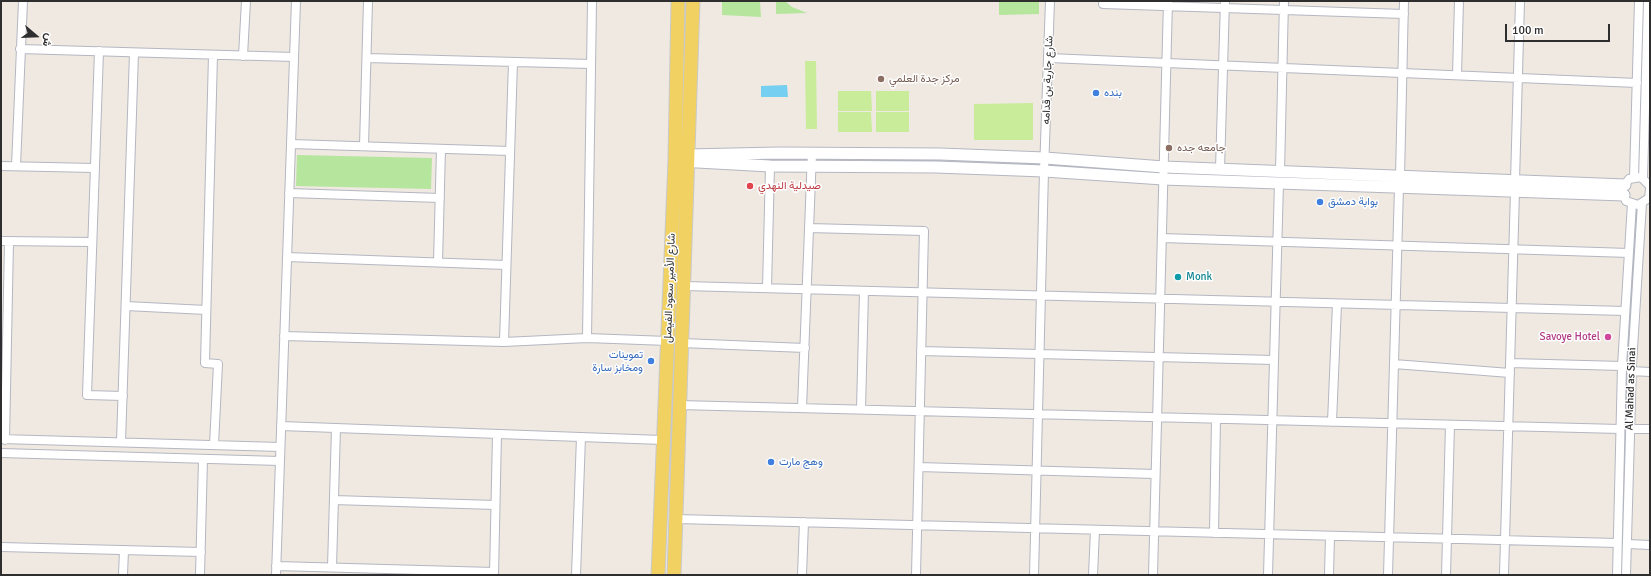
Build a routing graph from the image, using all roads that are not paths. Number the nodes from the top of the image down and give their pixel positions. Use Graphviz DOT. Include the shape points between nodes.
graph roads {
  1 [pos="23,1"];
  2 [pos="246,1"];
  3 [pos="296,1"];
  4 [pos="368,1"];
  5 [pos="592,1"];
  6 [pos="678,1"];
  7 [pos="693,1"];
  8 [pos="1050,1"];
  9 [pos="1284,1"];
  10 [pos="1404,1"];
  11 [pos="1459,1"];
  12 [pos="1520,1"];
  13 [pos="1639,1"];
  14 [pos="1648,1"];
  15 [pos="1168,3"];
  16 [pos="1103,4"];
  17 [pos="1225,4"];
  18 [pos="1283,10"];
  19 [pos="1404,14"];
  20 [pos="20,49"];
  21 [pos="99,52"];
  22 [pos="134,53"];
  23 [pos="213,55"];
  24 [pos="243,56"];
  25 [pos="294,57"];
  26 [pos="367,58"];
  27 [pos="1049,58"];
  28 [pos="513,62"];
  29 [pos="1166,63"];
  30 [pos="591,64"];
  31 [pos="1224,65"];
  32 [pos="1282,68"];
  33 [pos="1403,73"];
  34 [pos="1457,75"];
  35 [pos="1518,78"];
  36 [pos="1637,82"];
  37 [pos="291,144"];
  38 [pos="364,146"];
  39 [pos="441,149"];
  40 [pos="510,151"];
  41 [pos="812,153"];
  42 [pos="895,154"];
  43 [pos="1045,158"];
  44 [pos="683,159"];
  45 [pos="812,165"];
  46 [pos="1,166"];
  47 [pos="16,166"];
  48 [pos="770,166"];
  49 [pos="896,166"];
  50 [pos="1164,167"];
  51 [pos="95,168"];
  52 [pos="1220,169"];
  53 [pos="1044,171"];
  54 [pos="1280,177"];
  55 [pos="1634,178"];
  56 [pos="1163,179"];
  57 [pos="1643,179"];
  58 [pos="1400,182"];
  59 [pos="1515,186"];
  60 [pos="1650,186"];
  61 [pos="1624,190"];
  62 [pos="289,192"];
  63 [pos="1650,192"];
  64 [pos="440,198"];
  65 [pos="1632,203"];
  66 [pos="1642,203"];
  67 [pos="809,228"];
  68 [pos="1162,238"];
  69 [pos="5,242"];
  70 [pos="92,242"];
  71 [pos="1278,242"];
  72 [pos="1397,246"];
  73 [pos="1514,249"];
  74 [pos="1629,252"];
  75 [pos="287,257"];
  76 [pos="438,262"];
  77 [pos="506,265"];
  78 [pos="684,286"];
  79 [pos="767,288"];
  80 [pos="807,290"];
  81 [pos="864,291"];
  82 [pos="923,292"];
  83 [pos="1042,296"];
  84 [pos="1160,299"];
  85 [pos="1276,302"];
  86 [pos="1338,304"];
  87 [pos="1396,305"];
  88 [pos="126,306"];
  89 [pos="1512,308"];
  90 [pos="206,310"];
  91 [pos="1625,311"];
  92 [pos="284,336"];
  93 [pos="587,338"];
  94 [pos="668,341"];
  95 [pos="504,342"];
  96 [pos="682,343"];
  97 [pos="805,348"];
  98 [pos="921,351"];
  99 [pos="1040,354"];
  100 [pos="1159,357"];
  101 [pos="1274,360"];
  102 [pos="1510,363"];
  103 [pos="1394,364"];
  104 [pos="1622,366"];
  105 [pos="1631,371"];
  106 [pos="1650,372"];
  107 [pos="1510,373"];
  108 [pos="123,396"];
  109 [pos="679,405"];
  110 [pos="802,408"];
  111 [pos="861,410"];
  112 [pos="920,411"];
  113 [pos="1039,414"];
  114 [pos="1157,417"];
  115 [pos="1216,419"];
  116 [pos="1273,420"];
  117 [pos="1332,422"];
  118 [pos="1392,423"];
  119 [pos="1450,425"];
  120 [pos="281,426"];
  121 [pos="1509,426"];
  122 [pos="336,428"];
  123 [pos="1620,429"];
  124 [pos="1630,429"];
  125 [pos="1650,429"];
  126 [pos="497,434"];
  127 [pos="581,437"];
  128 [pos="3,440"];
  129 [pos="662,440"];
  130 [pos="122,442"];
  131 [pos="214,445"];
  132 [pos="280,447"];
  133 [pos="1,453"];
  134 [pos="203,459"];
  135 [pos="280,461"];
  136 [pos="919,467"];
  137 [pos="1037,471"];
  138 [pos="1155,474"];
  139 [pos="334,500"];
  140 [pos="1618,504"];
  141 [pos="1628,504"];
  142 [pos="495,505"];
  143 [pos="676,519"];
  144 [pos="804,522"];
  145 [pos="917,525"];
  146 [pos="1035,528"];
  147 [pos="1095,530"];
  148 [pos="1154,531"];
  149 [pos="1214,533"];
  150 [pos="1269,534"];
  151 [pos="1330,536"];
  152 [pos="1389,537"];
  153 [pos="1447,539"];
  154 [pos="1505,540"];
  155 [pos="1617,543"];
  156 [pos="1627,544"];
  157 [pos="1650,545"];
  158 [pos="1,547"];
  159 [pos="124,550"];
  160 [pos="201,552"];
  161 [pos="276,566"];
  162 [pos="332,567"];
  163 [pos="376,572"];
  164 [pos="494,573"];
  165 [pos="123,575"];
  166 [pos="200,575"];
  167 [pos="276,575"];
  168 [pos="576,575"];
  169 [pos="658,575"];
  170 [pos="674,575"];
  171 [pos="802,575"];
  172 [pos="916,575"];
  173 [pos="1034,575"];
  174 [pos="1093,575"];
  175 [pos="1153,575"];
  176 [pos="1268,575"];
  177 [pos="1329,575"];
  178 [pos="1388,575"];
  179 [pos="1446,575"];
  180 [pos="1504,575"];
  181 [pos="1617,575"];
  182 [pos="1626,575"];
  1 -- 20 [label="street"];
  2 -- 24 [label="street"];
  3 -- 25 [label="street"];
  4 -- 26 [label="street"];
  5 -- 30 [label="street"];
  6 -- 44 [label="main road, شارع الأمير سعود الفيصل"];
  7 -- 44 [label="main road, شارع الأمير سعود الفيصل"];
  8 -- 27 [label="street, شارع جارية بن قدامه"];
  9 -- 18 [label="street"];
  10 -- 19 [label="street"];
  11 -- 34 [label="street"];
  12 -- 35 [label="street"];
  13 -- 36 [label="street"];
  14 -- 57 [label="street"];
  15 -- 16 [label="street"];
  15 -- 17 [label="street"];
  15 -- 29 [label="street"];
  17 -- 18 [label="street"];
  17 -- 31 [label="street"];
  18 -- 19 [label="street"];
  18 -- 32 [label="street"];
  19 -- 33 [label="street"];
  20 -- 21 [label="street"];
  20 -- 47 [label="street"];
  21 -- 22 [label="street"];
  21 -- 51 [label="street"];
  22 -- 23 [label="street"];
  22 -- 88 [label="street"];
  23 -- 24 [label="street"];
  23 -- 90 [label="street"];
  24 -- 25 [label="street"];
  25 -- 37 [label="street"];
  26 -- 28 [label="street"];
  26 -- 38 [label="street"];
  27 -- 29 [label="street"];
  27 -- 43 [label="street, شارع جارية بن قدامه"];
  28 -- 30 [label="street"];
  28 -- 40 [label="street"];
  29 -- 31 [label="street"];
  29 -- 50 [label="street"];
  30 -- 93 [label="street"];
  31 -- 32 [label="street"];
  31 -- 52 [label="street"];
  32 -- 33 [label="street"];
  32 -- 54 [label="street"];
  33 -- 34 [label="street"];
  33 -- 58 [label="street"];
  34 -- 35 [label="street"];
  35 -- 36 [label="street"];
  35 -- 59 [label="street"];
  36 -- 55 [label="street"];
  37 -- 38 [label="street"];
  37 -- 62 [label="street"];
  38 -- 39 [label="street"];
  39 -- 40 [label="street"];
  39 -- 64 [label="street"];
  40 -- 77 [label="street"];
  41 -- 42 [label="street"];
  41 -- 44 [label="street"];
  41 -- 45 [label="street"];
  42 -- 43 [label="street"];
  42 -- 49 [label="street"];
  43 -- 50 [label="street"];
  43 -- 53 [label="street, شارع جارية بن قدامه"];
  44 -- 48 [label="street"];
  44 -- 78 [label="main road, شارع الأمير سعود الفيصل"];
  44 -- 94 [label="main road, شارع الأمير سعود الفيصل"];
  45 -- 48 [label="street"];
  45 -- 49 [label="street"];
  45 -- 67 [label="street"];
  46 -- 47 [label="street"];
  47 -- 51 [label="street"];
  48 -- 79 [label="street"];
  49 -- 53 [label="street"];
  50 -- 52 [label="street"];
  50 -- 56 [label="street"];
  51 -- 70 [label="street"];
  52 -- 54 [label="street"];
  53 -- 56 [label="street"];
  53 -- 83 [label="street, شارع جارية بن قدامه"];
  54 -- 56 [label="street"];
  54 -- 58 [label="street"];
  54 -- 71 [label="street"];
  55 -- 57 [label="street"];
  55 -- 61 [label="street" via="1629,178"];
  56 -- 68 [label="street"];
  57 -- 60 [label="street"];
  58 -- 59 [label="street"];
  58 -- 72 [label="street"];
  59 -- 61 [label="street"];
  59 -- 73 [label="street"];
  61 -- 65 [label="street" via="1626,201"];
  62 -- 64 [label="street"];
  62 -- 75 [label="street"];
  63 -- 66 [label="street" via="1649,198"];
  64 -- 76 [label="street"];
  65 -- 66 [label="street"];
  65 -- 74 [label="street, Al Mahad as Sinai"];
  66 -- 105 [label="street, Al Mahad as Sinai"];
  67 -- 80 [label="street"];
  67 -- 82 [label="street" via="924,230"];
  68 -- 71 [label="street"];
  68 -- 84 [label="street"];
  69 -- 70 [label="street"];
  69 -- 128 [label="street"];
  70 -- 108 [label="street" via="87,394"];
  71 -- 72 [label="street"];
  71 -- 85 [label="street"];
  72 -- 73 [label="street"];
  72 -- 87 [label="street"];
  73 -- 74 [label="street"];
  73 -- 89 [label="street"];
  74 -- 91 [label="street, Al Mahad as Sinai"];
  75 -- 76 [label="street"];
  75 -- 92 [label="street"];
  76 -- 77 [label="street"];
  77 -- 95 [label="street"];
  78 -- 79 [label="street"];
  78 -- 96 [label="main road, شارع الأمير سعود الفيصل"];
  79 -- 80 [label="street"];
  80 -- 81 [label="street"];
  80 -- 97 [label="street"];
  81 -- 82 [label="street"];
  81 -- 111 [label="street"];
  82 -- 83 [label="street"];
  82 -- 98 [label="street"];
  83 -- 84 [label="street"];
  83 -- 99 [label="street, شارع جارية بن قدامه"];
  84 -- 85 [label="street"];
  84 -- 100 [label="street"];
  85 -- 86 [label="street"];
  85 -- 101 [label="street"];
  86 -- 87 [label="street"];
  86 -- 117 [label="street"];
  87 -- 89 [label="street"];
  87 -- 103 [label="street"];
  88 -- 90 [label="street"];
  88 -- 108 [label="street"];
  89 -- 91 [label="street"];
  89 -- 102 [label="street"];
  90 -- 131 [label="street" via="205,364 218,364"];
  91 -- 104 [label="street, Al Mahad as Sinai"];
  92 -- 95 [label="street"];
  92 -- 120 [label="street"];
  93 -- 94 [label="street"];
  93 -- 95 [label="street"];
  94 -- 129 [label="main road, شارع الأمير سعود الفيصل"];
  96 -- 97 [label="street"];
  96 -- 109 [label="main road, شارع الأمير سعود الفيصل"];
  97 -- 110 [label="street"];
  98 -- 99 [label="street"];
  98 -- 112 [label="street"];
  99 -- 100 [label="street"];
  99 -- 113 [label="street, شارع جارية بن قدامه"];
  100 -- 101 [label="street"];
  100 -- 114 [label="street"];
  101 -- 116 [label="street"];
  102 -- 104 [label="street"];
  102 -- 107 [label="street"];
  103 -- 107 [label="street"];
  103 -- 118 [label="street"];
  104 -- 123 [label="street, Al Mahad as Sinai"];
  105 -- 106 [label="street"];
  105 -- 124 [label="street, Al Mahad as Sinai"];
  107 -- 121 [label="street"];
  108 -- 130 [label="street"];
  109 -- 110 [label="street"];
  109 -- 143 [label="main road, شارع الأمير سعود الفيصل"];
  110 -- 111 [label="street"];
  111 -- 112 [label="street"];
  112 -- 113 [label="street"];
  112 -- 136 [label="street"];
  113 -- 114 [label="street"];
  113 -- 137 [label="street, شارع جارية بن قدامه"];
  114 -- 115 [label="street"];
  114 -- 138 [label="street"];
  115 -- 116 [label="street"];
  115 -- 149 [label="street"];
  116 -- 117 [label="street"];
  116 -- 150 [label="street"];
  117 -- 118 [label="street"];
  118 -- 119 [label="street"];
  118 -- 152 [label="street"];
  119 -- 121 [label="street"];
  119 -- 153 [label="street"];
  120 -- 122 [label="street"];
  120 -- 132 [label="street"];
  121 -- 123 [label="street"];
  121 -- 154 [label="street"];
  122 -- 126 [label="street"];
  122 -- 139 [label="street"];
  123 -- 140 [label="street, Al Mahad as Sinai"];
  124 -- 125 [label="street"];
  124 -- 141 [label="street, Al Mahad as Sinai"];
  126 -- 127 [label="street"];
  126 -- 142 [label="street"];
  127 -- 129 [label="street"];
  127 -- 168 [label="street"];
  128 -- 130 [label="street"];
  129 -- 169 [label="main road, شارع الأمير سعود الفيصل"];
  130 -- 131 [label="street"];
  131 -- 132 [label="street"];
  132 -- 135 [label="street"];
  133 -- 134 [label="street"];
  134 -- 135 [label="street"];
  134 -- 160 [label="street"];
  135 -- 161 [label="street"];
  136 -- 137 [label="street"];
  136 -- 145 [label="street"];
  137 -- 138 [label="street"];
  137 -- 146 [label="street, شارع جارية بن قدامه"];
  138 -- 148 [label="street"];
  139 -- 142 [label="street"];
  139 -- 162 [label="street"];
  140 -- 141 [label="street"];
  140 -- 155 [label="street, Al Mahad as Sinai"];
  141 -- 156 [label="street, Al Mahad as Sinai"];
  142 -- 164 [label="street"];
  143 -- 144 [label="street"];
  143 -- 170 [label="main road, شارع الأمير سعود الفيصل"];
  144 -- 145 [label="street"];
  144 -- 171 [label="street"];
  145 -- 146 [label="street"];
  145 -- 172 [label="street"];
  146 -- 147 [label="street"];
  146 -- 173 [label="street, شارع جارية بن قدامه"];
  147 -- 148 [label="street"];
  147 -- 174 [label="street"];
  148 -- 149 [label="street"];
  148 -- 175 [label="street"];
  149 -- 150 [label="street"];
  150 -- 151 [label="street"];
  150 -- 176 [label="street"];
  151 -- 152 [label="street"];
  151 -- 177 [label="street"];
  152 -- 153 [label="street"];
  152 -- 178 [label="street"];
  153 -- 154 [label="street"];
  153 -- 179 [label="street"];
  154 -- 155 [label="street"];
  154 -- 180 [label="street"];
  155 -- 181 [label="street, Al Mahad as Sinai"];
  156 -- 157 [label="street"];
  156 -- 182 [label="street, Al Mahad as Sinai"];
  158 -- 159 [label="street"];
  159 -- 160 [label="street"];
  159 -- 165 [label="street"];
  160 -- 166 [label="street"];
  161 -- 162 [label="street"];
  161 -- 167 [label="street"];
  162 -- 163 [label="street"];
  163 -- 164 [label="street"];
}
